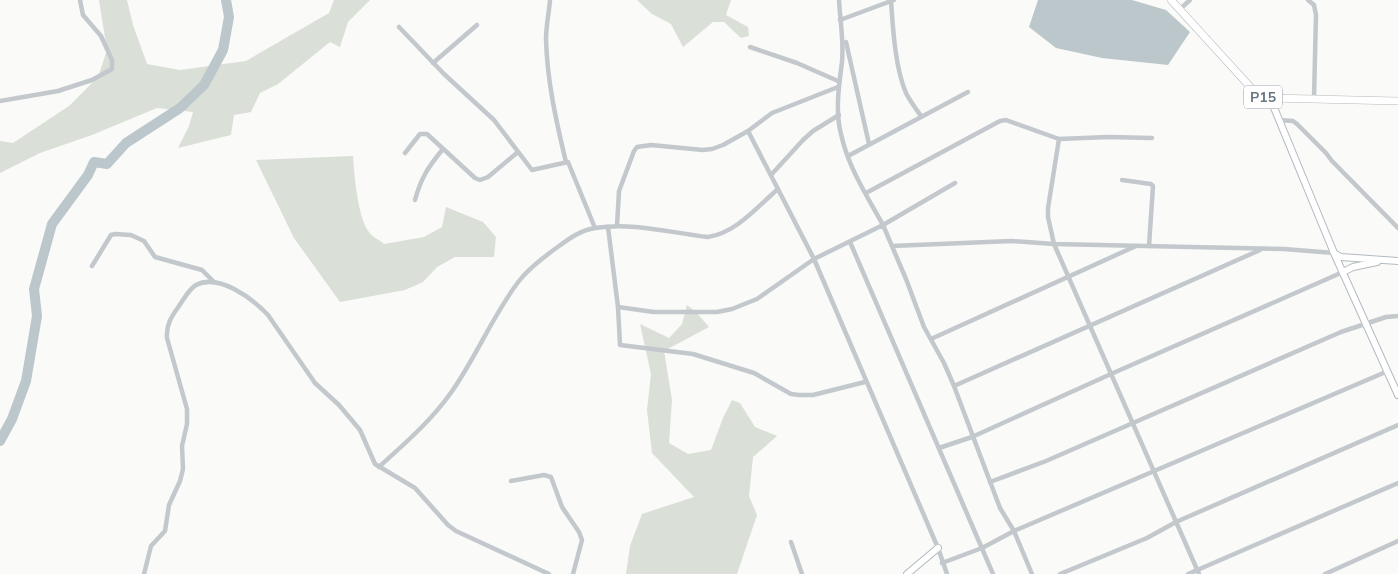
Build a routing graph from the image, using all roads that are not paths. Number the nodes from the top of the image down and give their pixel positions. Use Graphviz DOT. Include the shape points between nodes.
graph roads {
  1 [pos="80,0"];
  2 [pos="550,0"];
  3 [pos="839,0"];
  4 [pos="1171,0"];
  5 [pos="1190,0"];
  6 [pos="1308,0"];
  7 [pos="892,1"];
  8 [pos="1180,9"];
  9 [pos="840,20"];
  10 [pos="477,25"];
  11 [pos="399,27"];
  12 [pos="846,42"];
  13 [pos="750,47"];
  14 [pos="433,62"];
  15 [pos="838,81"];
  16 [pos="838,87"];
  17 [pos="968,92"];
  18 [pos="1270,98"];
  19 [pos="1314,98"];
  20 [pos="1398,100"];
  21 [pos="0,101"];
  22 [pos="839,115"];
  23 [pos="921,116"];
  24 [pos="1278,120"];
  25 [pos="748,131"];
  26 [pos="1152,138"];
  27 [pos="1059,139"];
  28 [pos="869,144"];
  29 [pos="442,149"];
  30 [pos="518,152"];
  31 [pos="405,153"];
  32 [pos="848,156"];
  33 [pos="566,162"];
  34 [pos="771,175"];
  35 [pos="1122,180"];
  36 [pos="954,184"];
  37 [pos="778,189"];
  38 [pos="866,193"];
  39 [pos="416,200"];
  40 [pos="882,225"];
  41 [pos="617,226"];
  42 [pos="608,227"];
  43 [pos="595,228"];
  44 [pos="1398,228"];
  45 [pos="850,242"];
  46 [pos="1054,244"];
  47 [pos="892,246"];
  48 [pos="1137,246"];
  49 [pos="1149,246"];
  50 [pos="1261,250"];
  51 [pos="1334,253"];
  52 [pos="814,259"];
  53 [pos="1386,261"];
  54 [pos="1398,261"];
  55 [pos="92,266"];
  56 [pos="1343,272"];
  57 [pos="1068,277"];
  58 [pos="214,282"];
  59 [pos="618,307"];
  60 [pos="1398,316"];
  61 [pos="1365,323"];
  62 [pos="1090,325"];
  63 [pos="931,339"];
  64 [pos="1388,372"];
  65 [pos="1111,374"];
  66 [pos="865,382"];
  67 [pos="954,386"];
  68 [pos="1398,394"];
  69 [pos="1132,423"];
  70 [pos="1398,425"];
  71 [pos="972,437"];
  72 [pos="939,448"];
  73 [pos="379,467"];
  74 [pos="1155,472"];
  75 [pos="510,481"];
  76 [pos="990,482"];
  77 [pos="1398,483"];
  78 [pos="1176,522"];
  79 [pos="1014,531"];
  80 [pos="791,542"];
  81 [pos="1398,542"];
  82 [pos="938,548"];
  83 [pos="982,548"];
  84 [pos="942,563"];
  85 [pos="1198,572"];
  86 [pos="144,574"];
  87 [pos="549,574"];
  88 [pos="573,574"];
  89 [pos="802,574"];
  90 [pos="907,574"];
  91 [pos="947,574"];
  92 [pos="994,574"];
  93 [pos="1032,574"];
  94 [pos="1060,574"];
  95 [pos="1188,574"];
  96 [pos="1324,574"];
  1 -- 21 [label="street" via="82,15 101,36 112,60 112,69 92,80 58,91"];
  2 -- 33 [label="street" via="546,36 548,67"];
  3 -- 9 [label="street"];
  4 -- 8 [label="main road, P15"];
  5 -- 8 [label="street"];
  6 -- 19 [label="street" via="1314,5 1316,15"];
  7 -- 9 [label="street"];
  7 -- 23 [label="street" via="892,25 903,83"];
  8 -- 18 [label="main road, P15" via="1254,91"];
  9 -- 15 [label="street" via="842,51"];
  10 -- 14 [label="street"];
  11 -- 14 [label="street"];
  12 -- 28 [label="street"];
  13 -- 15 [label="street"];
  14 -- 30 [label="street" via="494,120"];
  15 -- 16 [label="street"];
  16 -- 22 [label="street"];
  16 -- 25 [label="street" via="772,113"];
  17 -- 23 [label="street"];
  18 -- 19 [label="main road, P15"];
  18 -- 24 [label="street"];
  19 -- 20 [label="main road, P15"];
  22 -- 32 [label="street" via="840,133"];
  22 -- 34 [label="street" via="802,140"];
  23 -- 28 [label="street"];
  24 -- 44 [label="street" via="1298,124"];
  24 -- 51 [label="street"];
  25 -- 34 [label="street"];
  25 -- 41 [label="street" via="712,149 637,147 619,191"];
  26 -- 27 [label="street"];
  27 -- 38 [label="street" via="1006,120 1000,121"];
  27 -- 46 [label="street" via="1048,208"];
  28 -- 32 [label="street"];
  29 -- 30 [label="street" via="480,180"];
  29 -- 31 [label="street" via="427,134 420,134"];
  29 -- 39 [label="street" via="427,168"];
  30 -- 33 [label="street" via="532,170"];
  32 -- 38 [label="street"];
  33 -- 43 [label="street"];
  34 -- 37 [label="street"];
  35 -- 49 [label="street" via="1153,186"];
  36 -- 40 [label="street"];
  37 -- 41 [label="street" via="731,230 716,236"];
  37 -- 52 [label="street"];
  38 -- 40 [label="street"];
  40 -- 45 [label="street"];
  40 -- 47 [label="street"];
  41 -- 42 [label="street"];
  42 -- 43 [label="street"];
  42 -- 59 [label="street"];
  43 -- 73 [label="street" via="571,237 520,280 451,393 426,424"];
  45 -- 52 [label="street"];
  45 -- 72 [label="street"];
  46 -- 47 [label="street" via="1011,241"];
  46 -- 48 [label="street"];
  46 -- 57 [label="street"];
  47 -- 63 [label="street"];
  48 -- 49 [label="street"];
  48 -- 57 [label="street"];
  49 -- 50 [label="street"];
  50 -- 51 [label="street"];
  50 -- 62 [label="street"];
  51 -- 53 [label="street" via="1341,257"];
  51 -- 56 [label="street"];
  52 -- 59 [label="street" via="757,299 732,309 654,312"];
  52 -- 66 [label="street"];
  53 -- 54 [label="street"];
  53 -- 56 [label="street"];
  55 -- 58 [label="street" via="111,235 124,233 144,241 156,257 202,270"];
  56 -- 61 [label="street"];
  56 -- 65 [label="street"];
  57 -- 62 [label="street"];
  57 -- 63 [label="street"];
  58 -- 73 [label="street" via="249,298 268,315 315,383 360,430 372,461"];
  58 -- 86 [label="street" via="203,283 189,291 166,330 187,409 182,446 183,469 169,505 164,531 151,546"];
  59 -- 66 [label="street" via="623,346 693,354 754,373 800,396"];
  60 -- 61 [label="street"];
  61 -- 64 [label="street"];
  61 -- 69 [label="street"];
  62 -- 65 [label="street"];
  62 -- 67 [label="street"];
  63 -- 67 [label="street"];
  64 -- 68 [label="street"];
  64 -- 74 [label="street"];
  65 -- 69 [label="street"];
  65 -- 71 [label="street"];
  66 -- 82 [label="street"];
  67 -- 71 [label="street"];
  69 -- 74 [label="street"];
  69 -- 76 [label="street"];
  70 -- 78 [label="street"];
  71 -- 72 [label="street"];
  71 -- 76 [label="street"];
  72 -- 83 [label="street"];
  73 -- 87 [label="street" via="415,488 456,531"];
  74 -- 78 [label="street"];
  74 -- 79 [label="street"];
  75 -- 88 [label="street" via="551,476 562,507 582,540"];
  76 -- 79 [label="street"];
  77 -- 85 [label="street"];
  78 -- 85 [label="street"];
  78 -- 94 [label="street" via="1147,538"];
  79 -- 83 [label="street"];
  79 -- 93 [label="street"];
  80 -- 89 [label="street"];
  81 -- 96 [label="street"];
  82 -- 84 [label="street"];
  82 -- 90 [label="street"];
  83 -- 84 [label="street"];
  83 -- 92 [label="street"];
  84 -- 91 [label="street"];
  85 -- 95 [label="street"];
}
